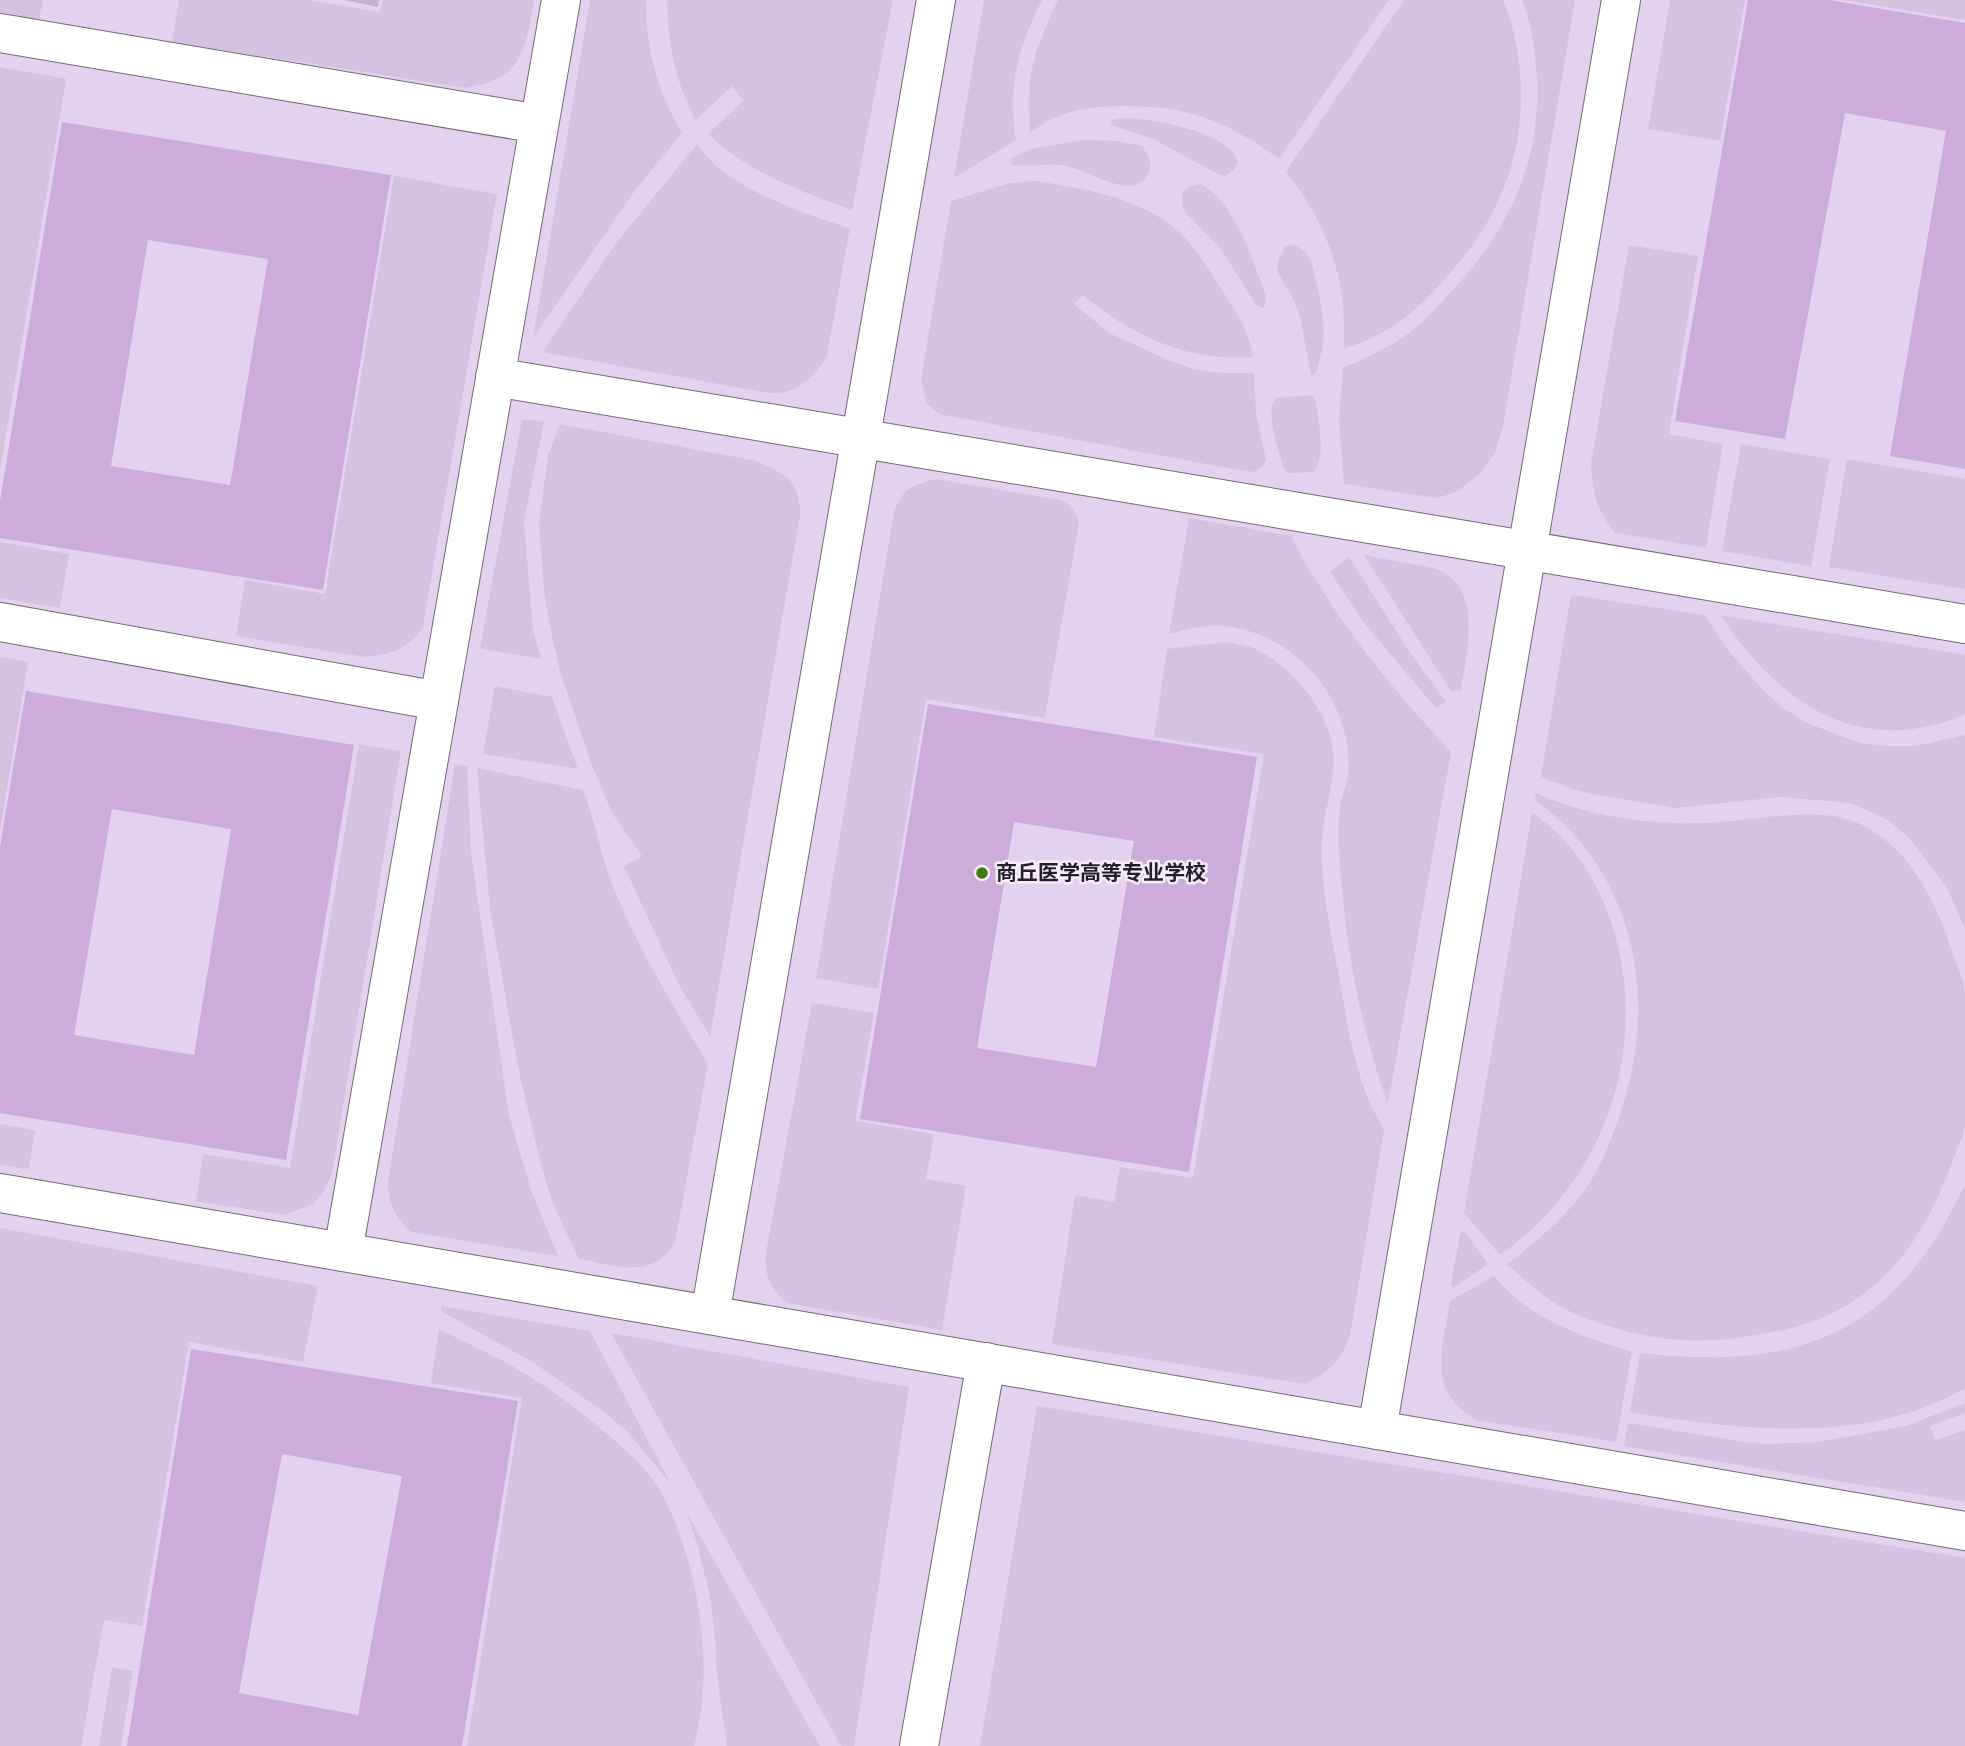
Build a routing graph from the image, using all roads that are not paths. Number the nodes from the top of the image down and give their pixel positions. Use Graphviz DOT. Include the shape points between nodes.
graph roads {
  1 [pos="561,0"];
  2 [pos="936,0"];
  3 [pos="1621,0"];
  4 [pos="0,33"];
  5 [pos="539,124"];
  6 [pos="495,377"];
  7 [pos="861,439"];
  8 [pos="1528,549"];
  9 [pos="0,622"];
  10 [pos="1965,624"];
  11 [pos="439,701"];
  12 [pos="0,1193"];
  13 [pos="343,1252"];
  14 [pos="710,1315"];
  15 [pos="986,1362"];
  16 [pos="1377,1430"];
  17 [pos="1965,1531"];
  18 [pos="919,1746"];
  1 -- 5 [label="lane"];
  2 -- 7 [label="lane"];
  3 -- 8 [label="lane"];
  4 -- 5 [label="lane"];
  5 -- 6 [label="lane"];
  6 -- 7 [label="lane"];
  6 -- 11 [label="lane"];
  7 -- 8 [label="lane"];
  7 -- 14 [label="lane"];
  8 -- 10 [label="lane"];
  8 -- 16 [label="lane"];
  9 -- 11 [label="lane"];
  11 -- 13 [label="lane"];
  12 -- 13 [label="lane"];
  13 -- 14 [label="lane"];
  14 -- 15 [label="lane"];
  15 -- 16 [label="lane"];
  15 -- 18 [label="lane"];
  16 -- 17 [label="lane"];
}
